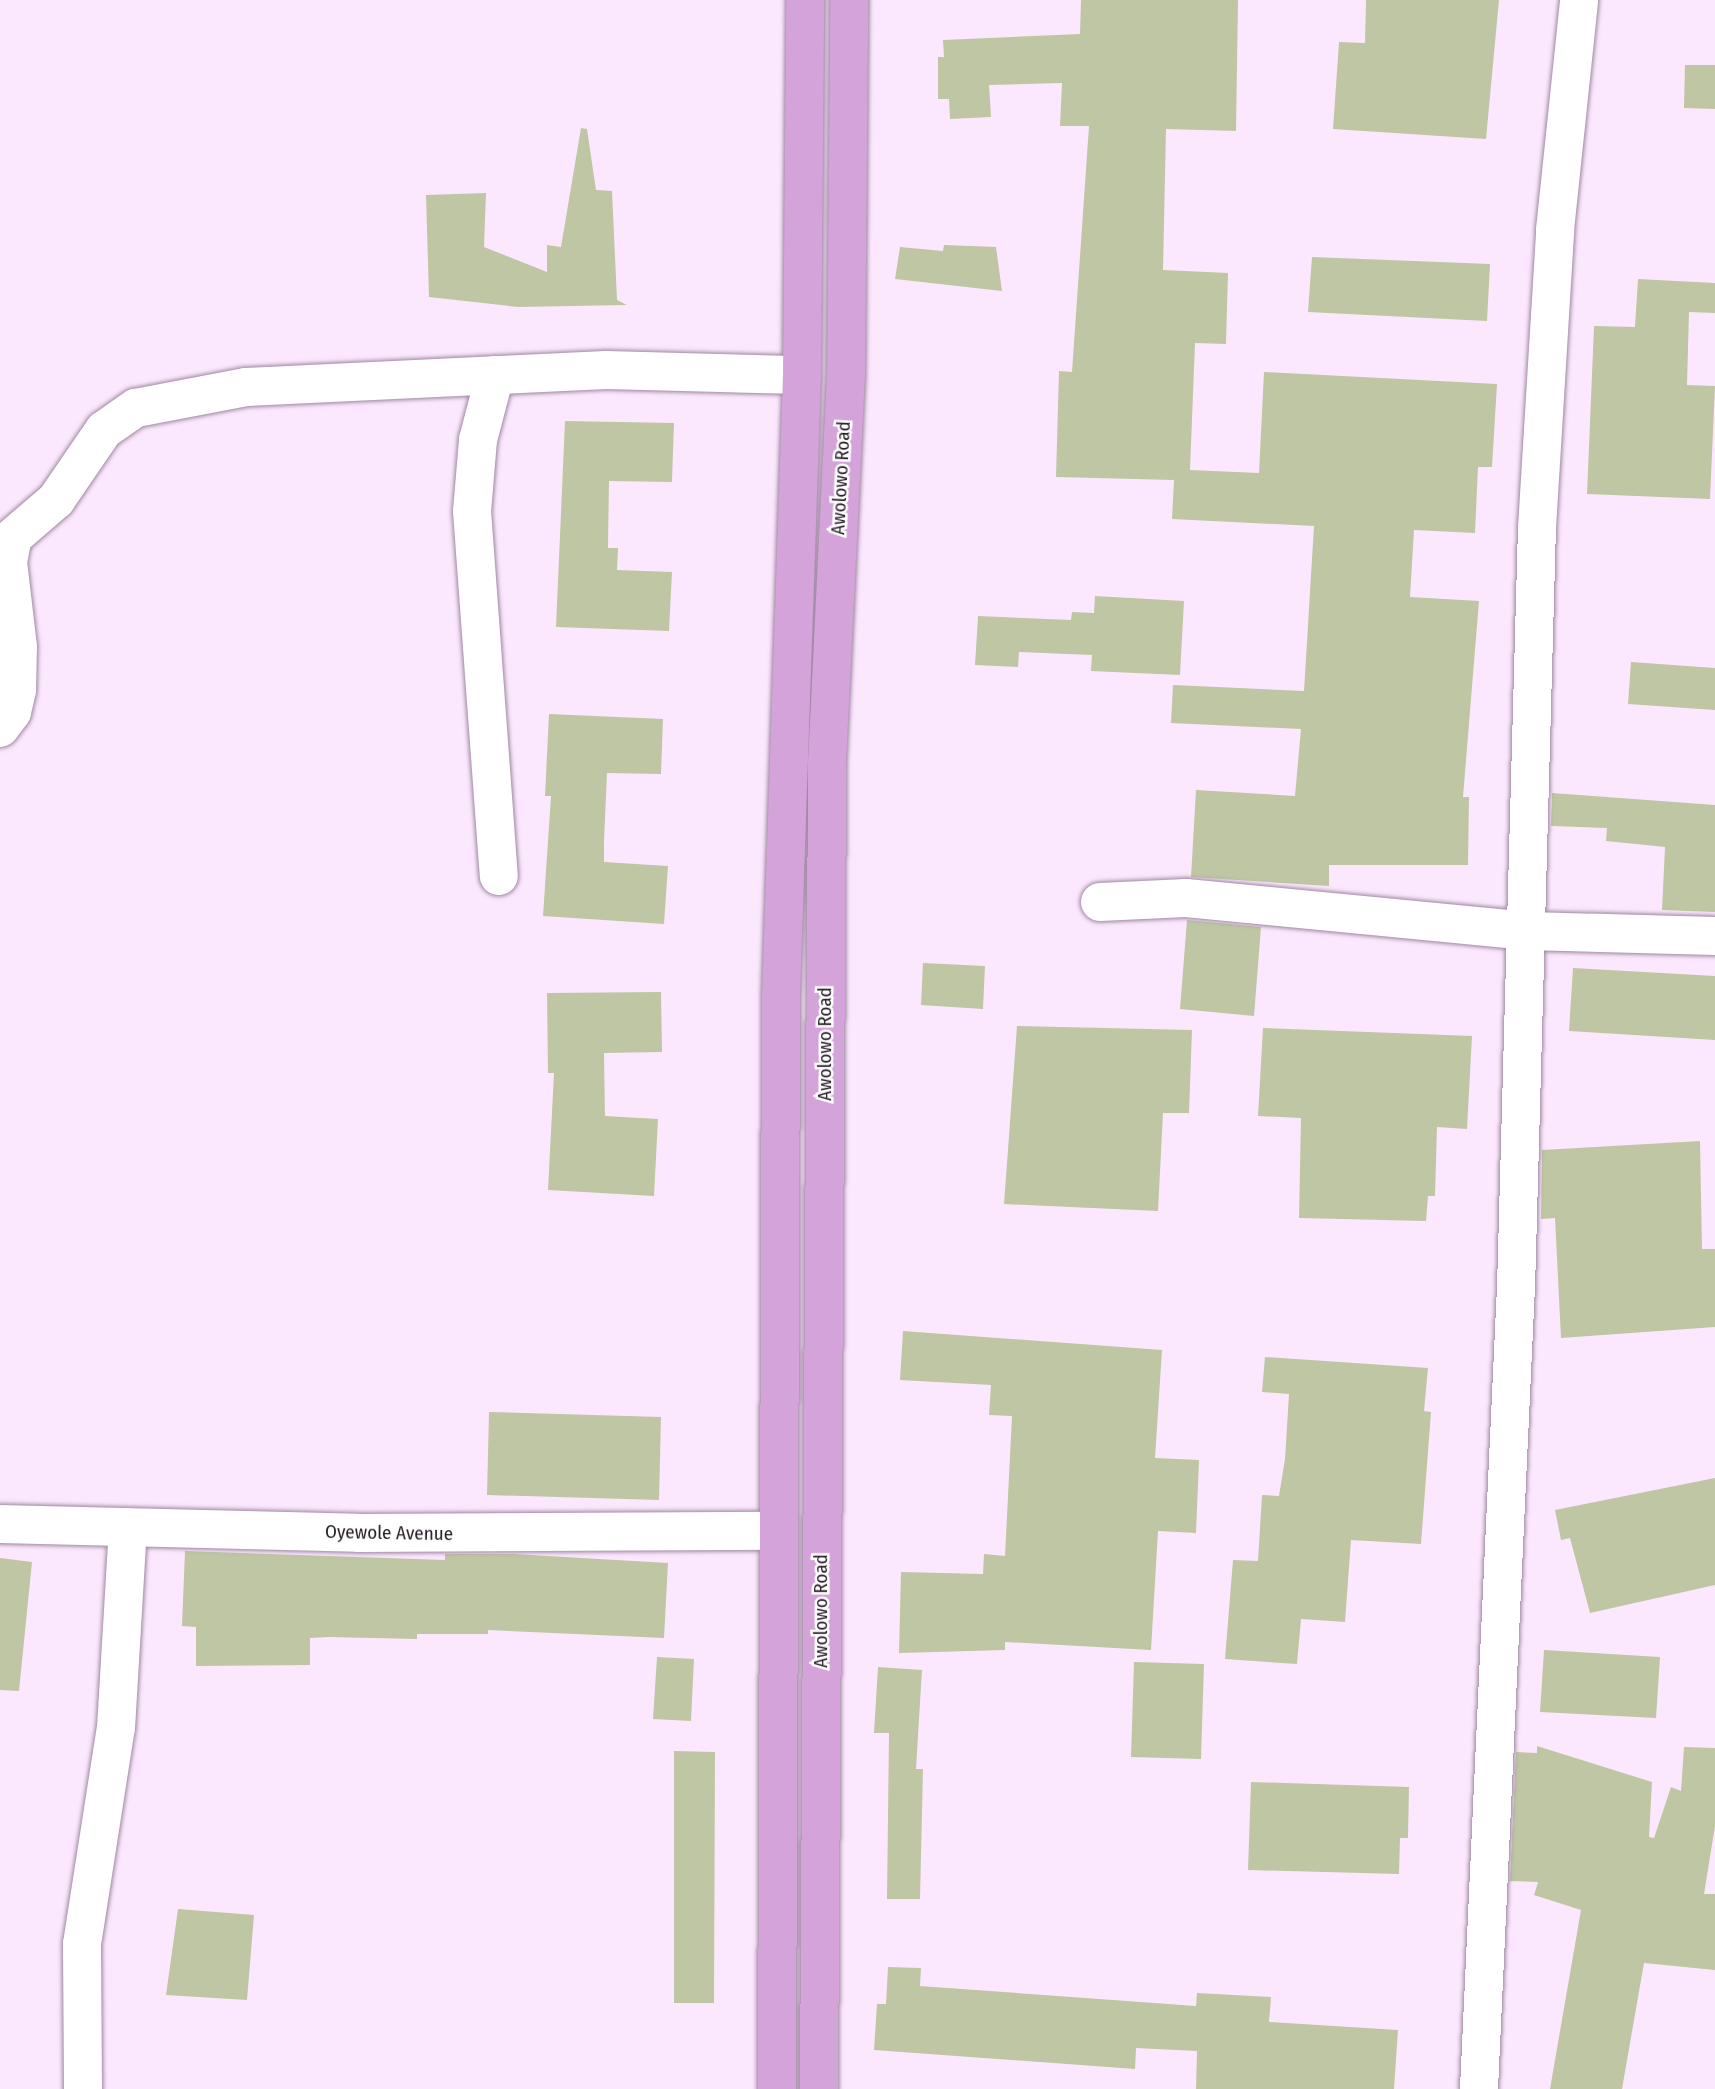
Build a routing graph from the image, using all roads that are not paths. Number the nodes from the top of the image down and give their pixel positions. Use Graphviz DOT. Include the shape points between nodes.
graph roads {
  1 [pos="805,0"];
  2 [pos="849,0"];
  3 [pos="1579,0"];
  4 [pos="495,375"];
  5 [pos="802,375"];
  6 [pos="0,728"];
  7 [pos="499,876"];
  8 [pos="1100,902"];
  9 [pos="1528,931"];
  10 [pos="1715,936"];
  11 [pos="0,1524"];
  12 [pos="128,1527"];
  13 [pos="777,1531"];
  14 [pos="83,2089"];
  15 [pos="778,2089"];
  16 [pos="819,2089"];
  17 [pos="1479,2089"];
  1 -- 5 [label="main road"];
  2 -- 16 [label="main road, Awolowo Road" via="846,376 827,762"];
  3 -- 9 [label="street" via="1555,230 1536,528"];
  4 -- 5 [label="street" via="607,370"];
  4 -- 6 [label="street" via="246,387 136,408 104,430 56,500 12,537 8,562 19,647 17,690 12,712"];
  4 -- 7 [label="street" via="478,440 472,511"];
  5 -- 13 [label="main road" via="781,995"];
  8 -- 9 [label="street" via="1186,898"];
  9 -- 10 [label="street"];
  9 -- 17 [label="street"];
  11 -- 12 [label="street, Oyewole Avenue"];
  12 -- 13 [label="street, Oyewole Avenue" via="682,1536"];
  12 -- 14 [label="street" via="116,1728 82,1944"];
  13 -- 15 [label="main road"];
}
